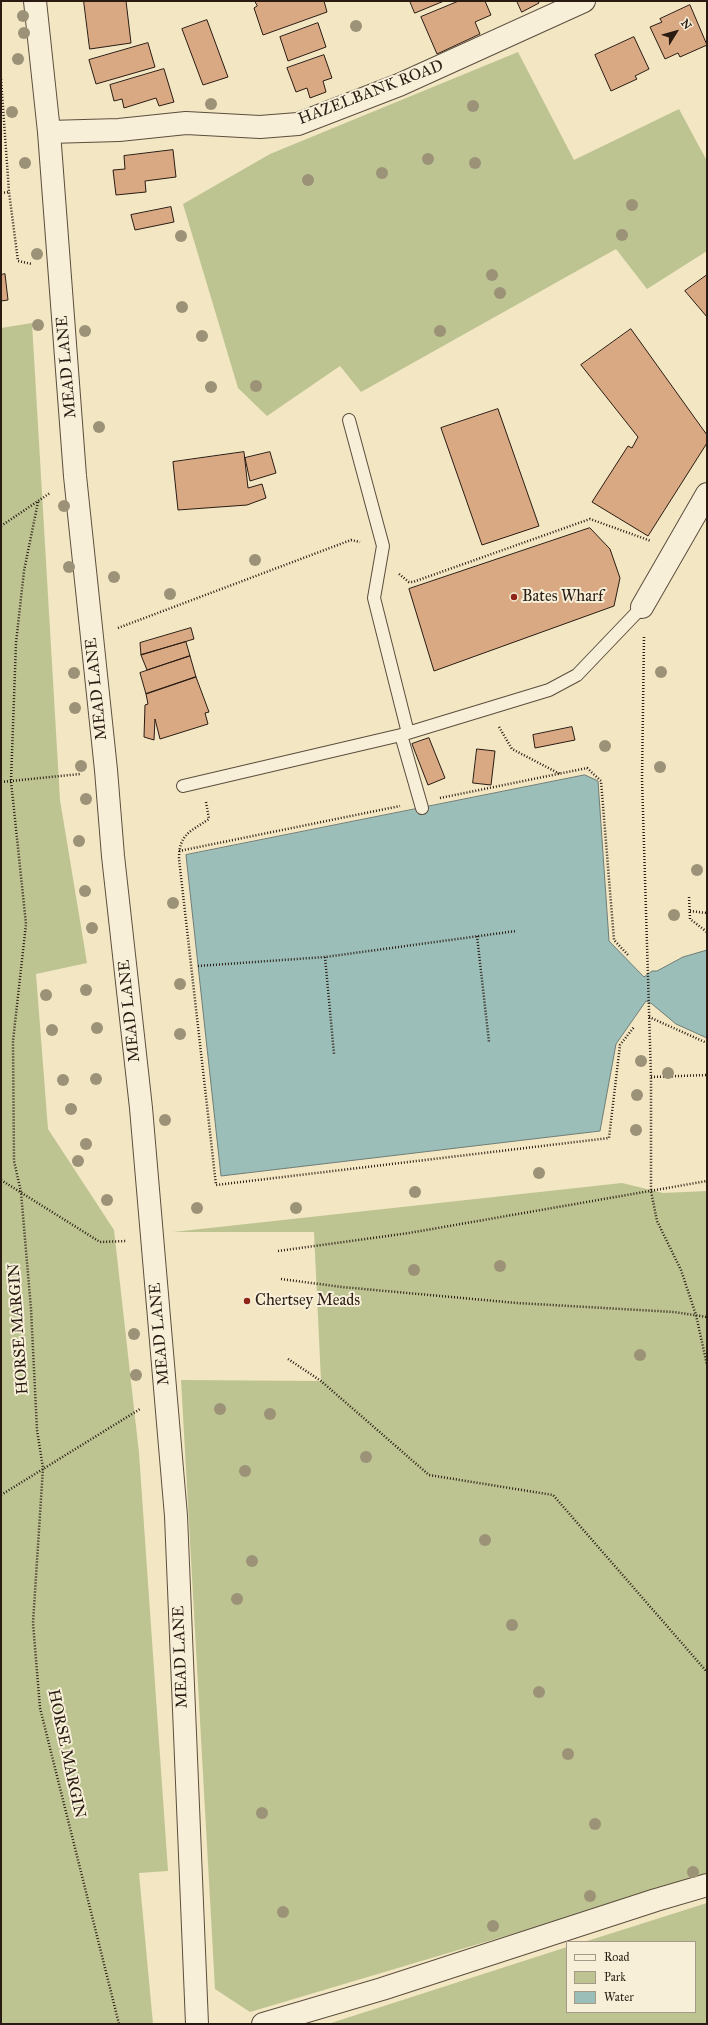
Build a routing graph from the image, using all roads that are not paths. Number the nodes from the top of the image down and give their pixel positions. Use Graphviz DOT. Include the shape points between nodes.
graph roads {
  1 [pos="35,1"];
  2 [pos="584,1"];
  3 [pos="49,132"];
  4 [pos="348,420"];
  5 [pos="707,494"];
  6 [pos="642,607"];
  7 [pos="404,734"];
  8 [pos="183,786"];
  9 [pos="421,805"];
  10 [pos="707,1885"];
  11 [pos="197,2024"];
  12 [pos="263,2024"];
  1 -- 3 [label="street, MEAD LANE"];
  2 -- 3 [label="street, HAZELBANK ROAD" via="399,85 298,124 260,128 186,123 119,130"];
  3 -- 11 [label="street, MEAD LANE" via="75,476 141,1108 176,1516"];
  4 -- 7 [label="lane" via="383,546 374,598"];
  5 -- 6 [label="street"];
  6 -- 7 [label="lane" via="578,675 549,690"];
  7 -- 8 [label="lane"];
  7 -- 9 [label="lane"];
  10 -- 12 [label="street" via="382,1989"];
}
